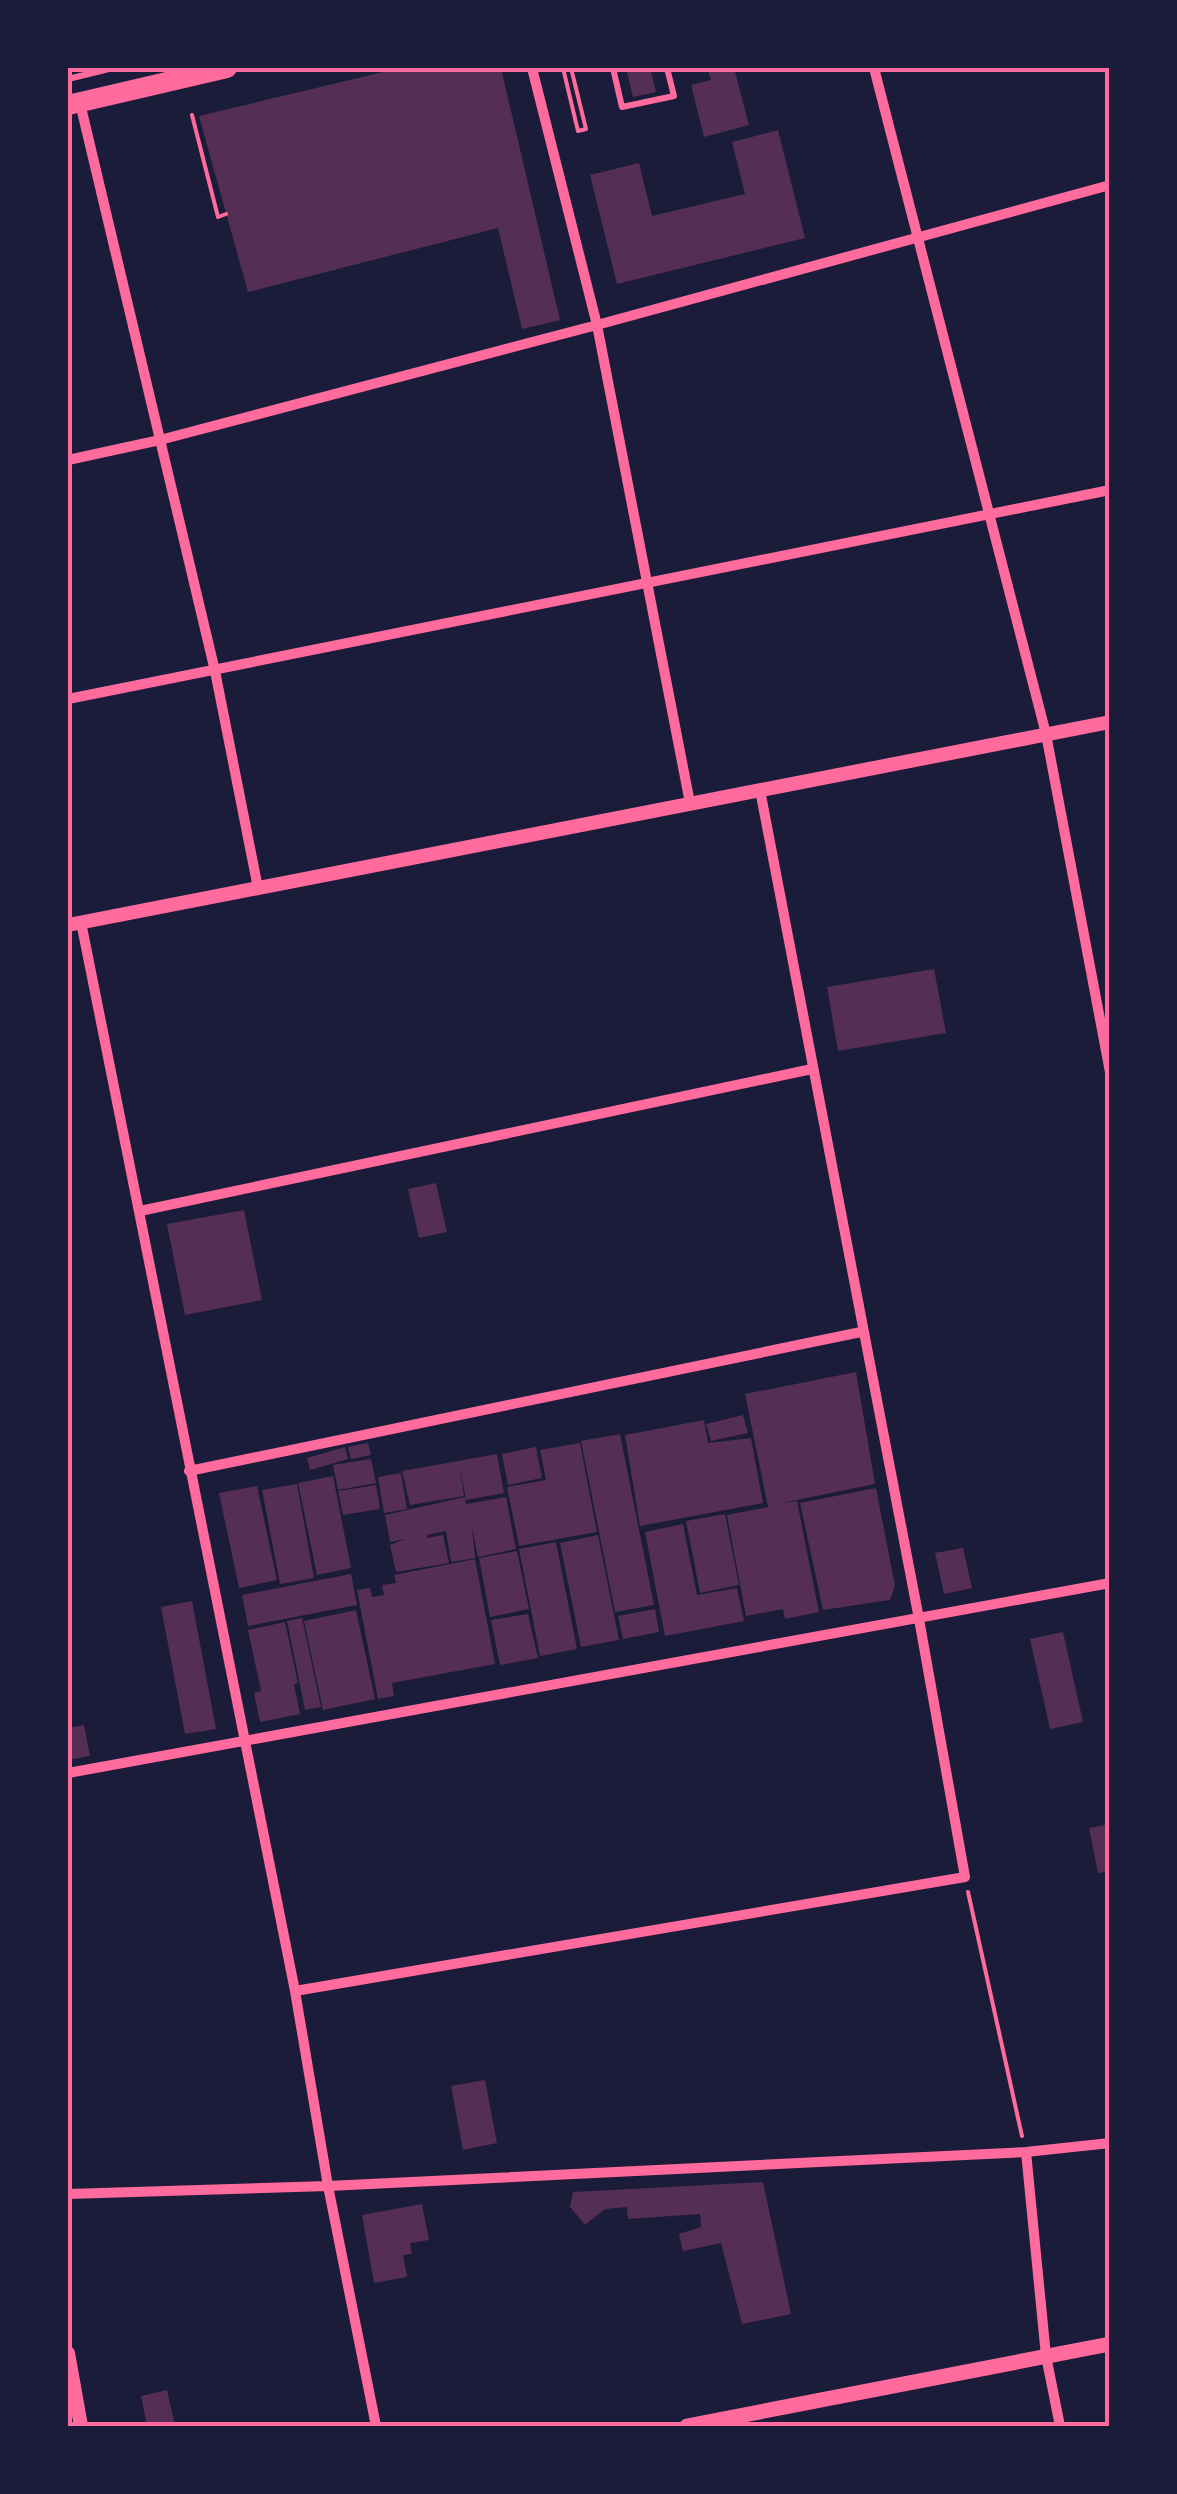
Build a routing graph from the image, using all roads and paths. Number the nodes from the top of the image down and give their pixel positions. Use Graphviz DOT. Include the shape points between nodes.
graph roads {
  1 [pos="113,68"];
  2 [pos="227,68"];
  3 [pos="532,68"];
  4 [pos="563,68"];
  5 [pos="571,68"];
  6 [pos="612,68"];
  7 [pos="667,68"];
  8 [pos="874,68"];
  9 [pos="68,78"];
  10 [pos="74,104"];
  11 [pos="192,115"];
  12 [pos="1110,185"];
  13 [pos="226,214"];
  14 [pos="918,236"];
  15 [pos="596,325"];
  16 [pos="160,440"];
  17 [pos="68,460"];
  18 [pos="1110,490"];
  19 [pos="990,514"];
  20 [pos="647,584"];
  21 [pos="215,671"];
  22 [pos="68,699"];
  23 [pos="1110,722"];
  24 [pos="1046,734"];
  25 [pos="760,790"];
  26 [pos="690,804"];
  27 [pos="258,888"];
  28 [pos="74,924"];
  29 [pos="812,1070"];
  30 [pos="1110,1072"];
  31 [pos="140,1212"];
  32 [pos="862,1332"];
  33 [pos="189,1471"];
  34 [pos="1110,1583"];
  35 [pos="919,1619"];
  36 [pos="244,1741"];
  37 [pos="68,1773"];
  38 [pos="965,1877"];
  39 [pos="295,1990"];
  40 [pos="1110,2143"];
  41 [pos="1026,2152"];
  42 [pos="328,2186"];
  43 [pos="68,2194"];
  44 [pos="1110,2344"];
  45 [pos="68,2353"];
  46 [pos="1046,2356"];
  47 [pos="71,2395"];
  48 [pos="81,2426"];
  49 [pos="376,2426"];
  50 [pos="687,2426"];
  51 [pos="1060,2426"];
  1 -- 9 [label="lane"];
  2 -- 10 [label="highway"];
  3 -- 15 [label="street"];
  4 -- 5 [label="path" via="578,131 586,129"];
  6 -- 7 [label="lane" via="622,108 674,96"];
  8 -- 14 [label="street"];
  10 -- 16 [label="street"];
  11 -- 13 [label="path" via="218,217"];
  12 -- 14 [label="street"];
  14 -- 15 [label="street"];
  14 -- 19 [label="street"];
  15 -- 16 [label="street"];
  15 -- 20 [label="street"];
  16 -- 17 [label="street"];
  16 -- 21 [label="street"];
  18 -- 19 [label="street"];
  19 -- 20 [label="street"];
  19 -- 24 [label="street"];
  20 -- 21 [label="street"];
  20 -- 26 [label="street"];
  21 -- 22 [label="street"];
  21 -- 27 [label="street"];
  23 -- 24 [label="street"];
  24 -- 25 [label="street"];
  24 -- 30 [label="street"];
  25 -- 26 [label="street"];
  25 -- 29 [label="street"];
  26 -- 27 [label="street"];
  27 -- 28 [label="street"];
  28 -- 31 [label="street"];
  29 -- 31 [label="street"];
  29 -- 32 [label="street"];
  31 -- 33 [label="street"];
  32 -- 33 [label="street"];
  32 -- 35 [label="street"];
  33 -- 36 [label="street"];
  34 -- 35 [label="street"];
  35 -- 36 [label="street"];
  35 -- 38 [label="street"];
  36 -- 37 [label="street"];
  36 -- 39 [label="street"];
  38 -- 39 [label="street"];
  38 -- 41 [label="path"];
  39 -- 42 [label="street"];
  40 -- 41 [label="street"];
  41 -- 42 [label="street"];
  41 -- 46 [label="street"];
  42 -- 43 [label="street"];
  42 -- 49 [label="street"];
  44 -- 46 [label="main road"];
  45 -- 47 [label="street"];
  46 -- 50 [label="main road"];
  46 -- 51 [label="street"];
  47 -- 48 [label="street"];
}
